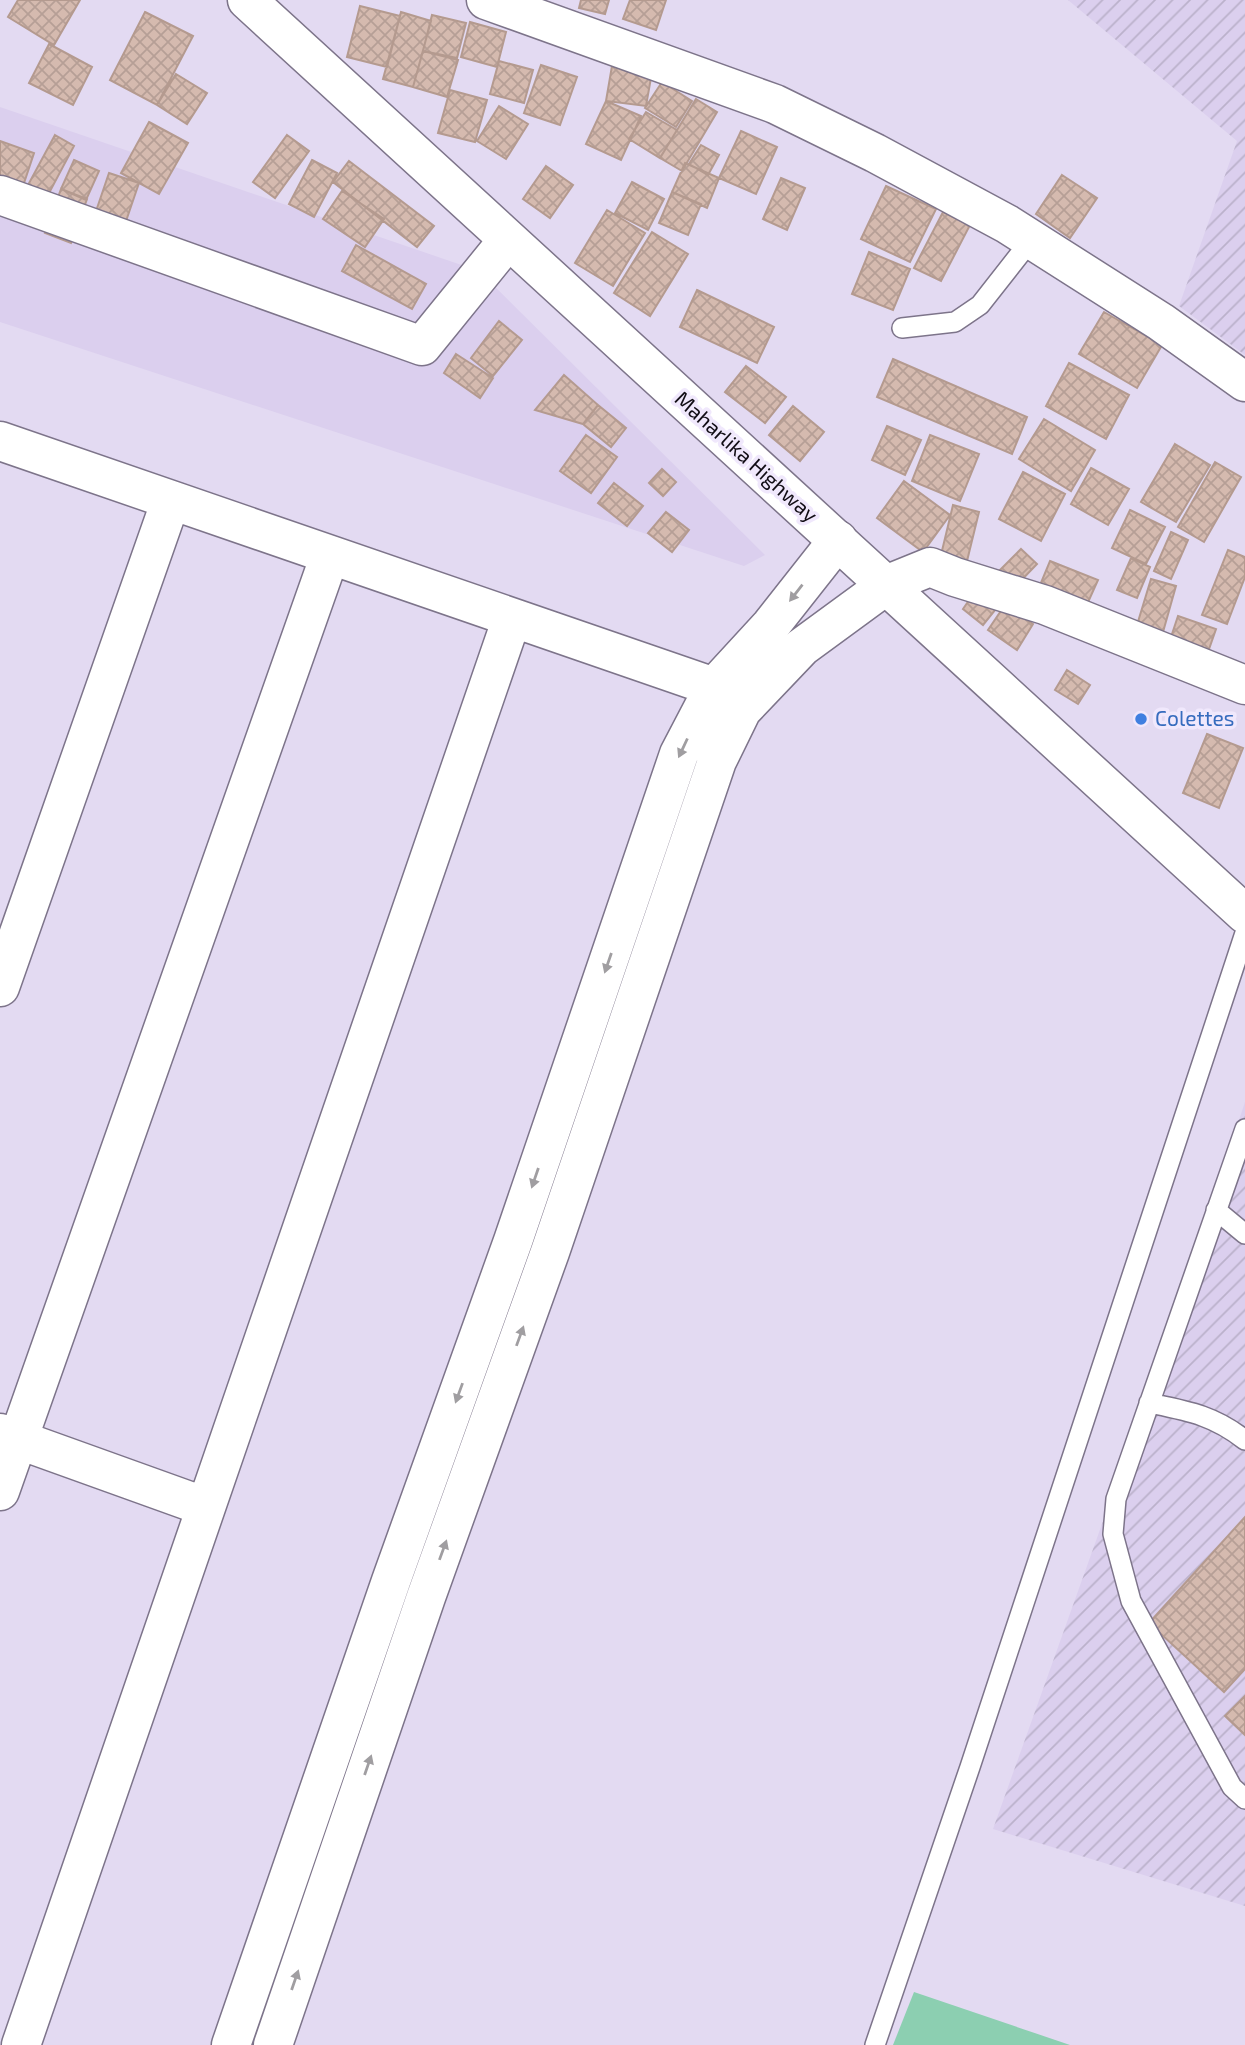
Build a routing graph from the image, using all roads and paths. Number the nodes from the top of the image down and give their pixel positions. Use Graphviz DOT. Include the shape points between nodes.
graph roads {
  1 [pos="247,0"];
  2 [pos="486,0"];
  3 [pos="0,195"];
  4 [pos="508,240"];
  5 [pos="1031,240"];
  6 [pos="902,328"];
  7 [pos="1245,382"];
  8 [pos="2,449"];
  9 [pos="171,500"];
  10 [pos="838,540"];
  11 [pos="330,555"];
  12 [pos="888,584"];
  13 [pos="512,618"];
  14 [pos="1245,685"];
  15 [pos="728,699"];
  16 [pos="1245,914"];
  17 [pos="1245,933"];
  18 [pos="0,987"];
  19 [pos="1245,1129"];
  20 [pos="1241,1158"];
  21 [pos="1216,1210"];
  22 [pos="1245,1234"];
  23 [pos="1149,1404"];
  24 [pos="9,1436"];
  25 [pos="1245,1440"];
  26 [pos="0,1491"];
  27 [pos="206,1507"];
  28 [pos="1245,1799"];
  29 [pos="21,2045"];
  30 [pos="231,2045"];
  31 [pos="273,2045"];
  32 [pos="875,2045"];
  1 -- 4 [label="main road, Maharlika Highway"];
  2 -- 5 [label="main road" via="775,104 875,153"];
  3 -- 4 [label="main road" via="422,346"];
  4 -- 10 [label="main road, Maharlika Highway"];
  5 -- 6 [label="lane" via="980,305 955,322"];
  5 -- 7 [label="main road" via="1161,322"];
  8 -- 9 [label="main road"];
  9 -- 11 [label="main road"];
  9 -- 18 [label="main road"];
  10 -- 12 [label="main road, Maharlika Highway"];
  10 -- 15 [label="main road, one-way" via="771,625"];
  11 -- 13 [label="main road"];
  11 -- 24 [label="main road"];
  12 -- 14 [label="main road" via="930,567 1045,605"];
  12 -- 15 [label="main road"];
  12 -- 16 [label="main road, Maharlika Highway"];
  13 -- 15 [label="main road"];
  13 -- 27 [label="main road"];
  15 -- 30 [label="main road, one-way" via="679,754"];
  31 -- 15 [label="main road, one-way" via="717,761"];
  17 -- 32 [label="lane"];
  19 -- 20 [label="lane"];
  20 -- 21 [label="lane"];
  21 -- 22 [label="lane"];
  21 -- 23 [label="lane"];
  23 -- 25 [label="lane" via="1200,1414"];
  23 -- 28 [label="lane" via="1116,1499 1113,1534 1132,1601 1232,1787"];
  24 -- 26 [label="main road"];
  24 -- 27 [label="main road"];
  27 -- 29 [label="main road"];
}
